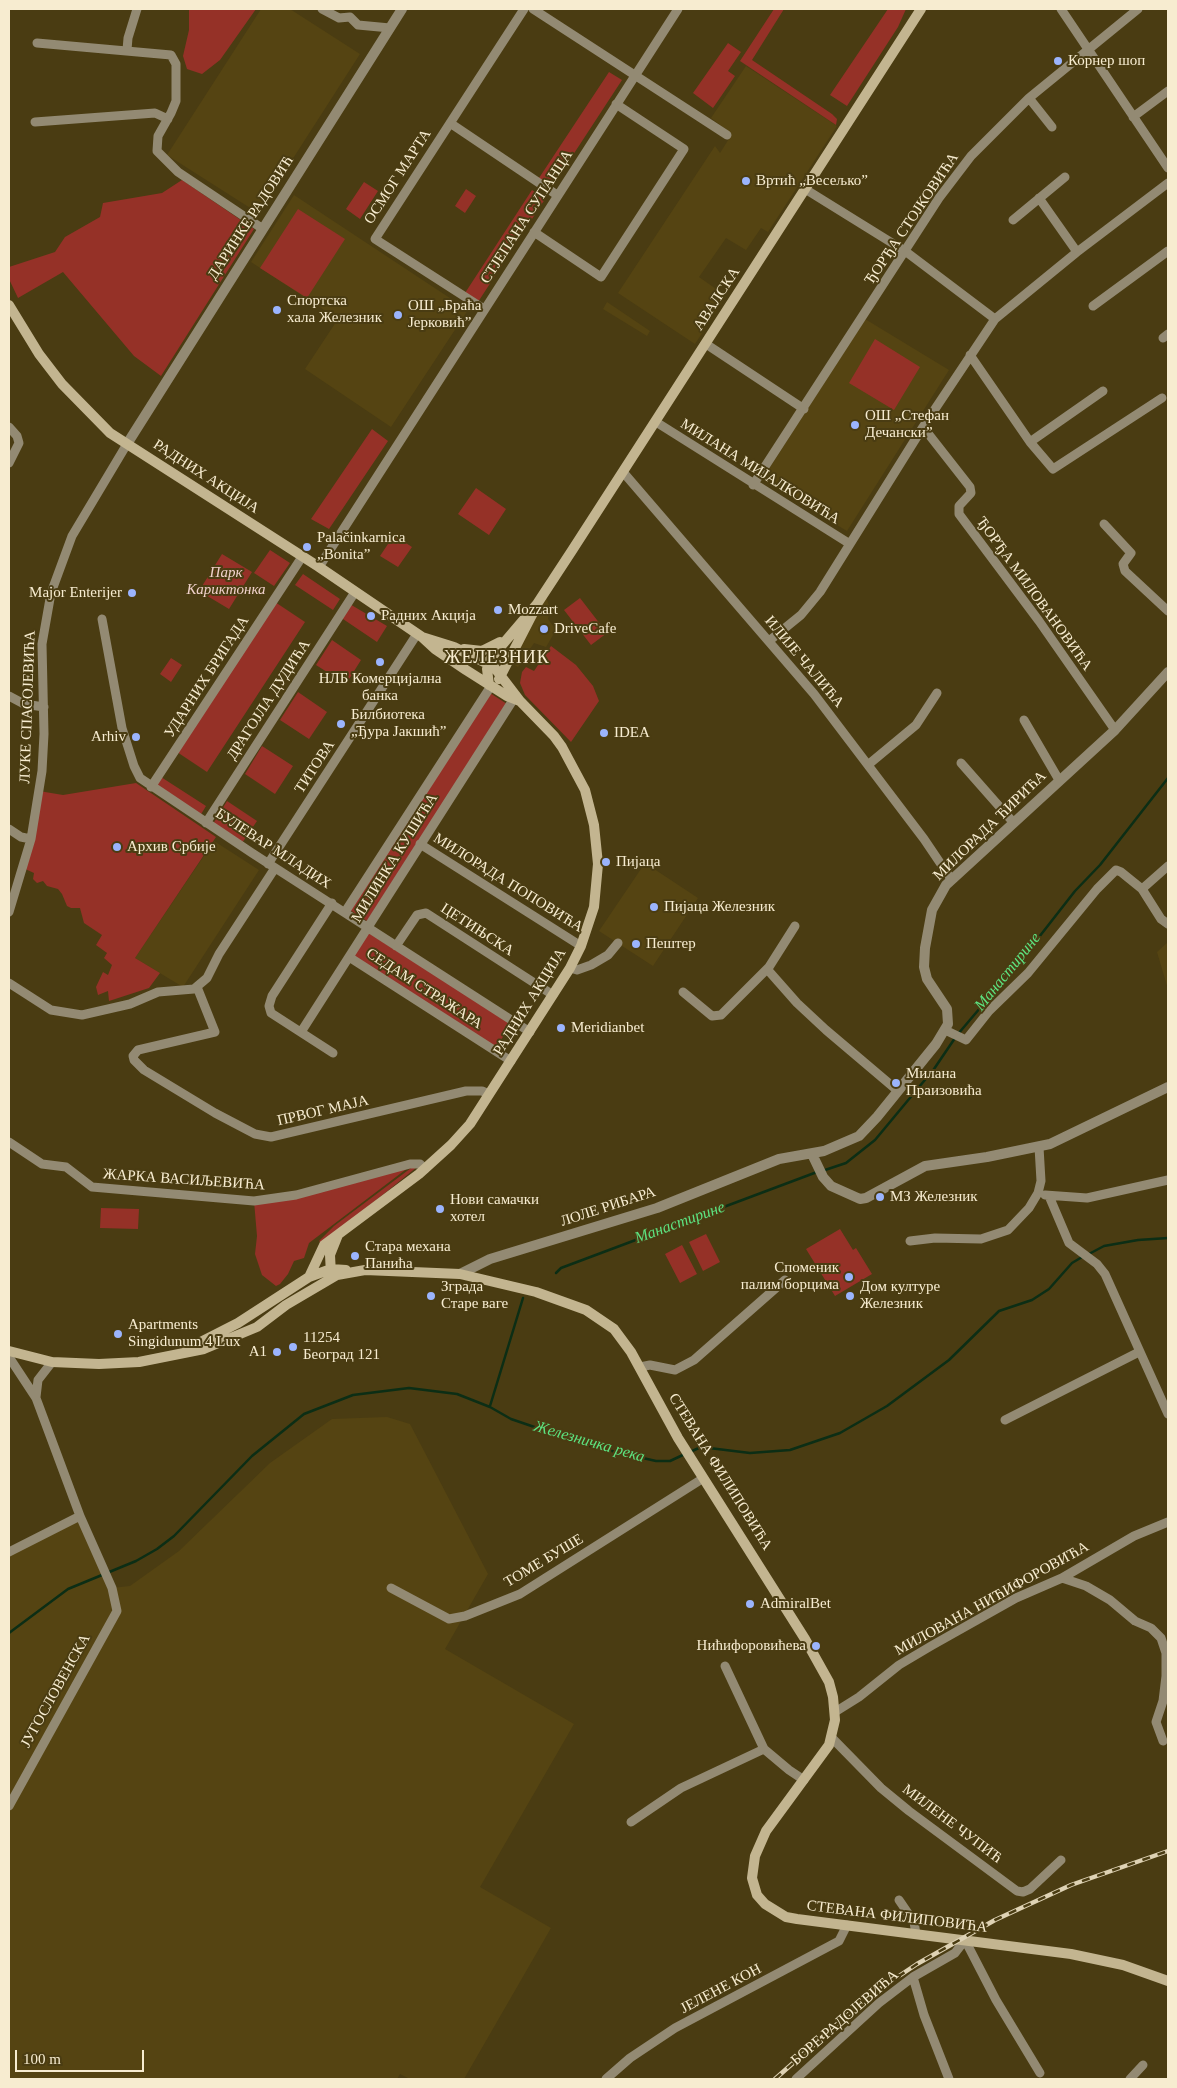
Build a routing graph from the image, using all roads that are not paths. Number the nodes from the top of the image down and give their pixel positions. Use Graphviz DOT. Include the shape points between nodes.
graph roads {
  1 [pos="137,9"];
  2 [pos="322,9"];
  3 [pos="402,9"];
  4 [pos="524,9"];
  5 [pos="534,9"];
  6 [pos="678,9"];
  7 [pos="920,9"];
  8 [pos="1061,9"];
  9 [pos="1138,9"];
  10 [pos="390,28"];
  11 [pos="37,43"];
  12 [pos="1088,49"];
  13 [pos="127,50"];
  14 [pos="635,76"];
  15 [pos="1168,92"];
  16 [pos="1028,98"];
  17 [pos="616,104"];
  18 [pos="1133,117"];
  19 [pos="168,119"];
  20 [pos="34,122"];
  21 [pos="450,123"];
  22 [pos="1052,126"];
  23 [pos="727,135"];
  24 [pos="1168,168"];
  25 [pos="1065,177"];
  26 [pos="1168,183"];
  27 [pos="805,189"];
  28 [pos="557,195"];
  29 [pos="1039,198"];
  30 [pos="1012,220"];
  31 [pos="263,229"];
  32 [pos="534,232"];
  33 [pos="905,251"];
  34 [pos="1168,251"];
  35 [pos="1077,252"];
  36 [pos="9,305"];
  37 [pos="1093,306"];
  38 [pos="484,309"];
  39 [pos="995,319"];
  40 [pos="706,344"];
  41 [pos="970,355"];
  42 [pos="1103,391"];
  43 [pos="1162,398"];
  44 [pos="804,409"];
  45 [pos="656,422"];
  46 [pos="9,427"];
  47 [pos="923,427"];
  48 [pos="1030,442"];
  49 [pos="127,444"];
  50 [pos="9,464"];
  51 [pos="623,472"];
  52 [pos="753,485"];
  53 [pos="1104,524"];
  54 [pos="850,544"];
  55 [pos="302,557"];
  56 [pos="319,567"];
  57 [pos="355,592"];
  58 [pos="537,604"];
  59 [pos="1168,611"];
  60 [pos="102,619"];
  61 [pos="420,635"];
  62 [pos="509,636"];
  63 [pos="769,641"];
  64 [pos="454,648"];
  65 [pos="488,664"];
  66 [pos="1168,672"];
  67 [pos="502,676"];
  68 [pos="490,685"];
  69 [pos="937,693"];
  70 [pos="9,696"];
  71 [pos="516,701"];
  72 [pos="44,707"];
  73 [pos="1024,720"];
  74 [pos="1116,730"];
  75 [pos="961,763"];
  76 [pos="869,764"];
  77 [pos="1059,780"];
  78 [pos="151,787"];
  79 [pos="1013,822"];
  80 [pos="206,823"];
  81 [pos="9,830"];
  82 [pos="31,839"];
  83 [pos="420,844"];
  84 [pos="272,866"];
  85 [pos="1168,866"];
  86 [pos="951,879"];
  87 [pos="1142,889"];
  88 [pos="332,904"];
  89 [pos="9,912"];
  90 [pos="345,912"];
  91 [pos="1168,924"];
  92 [pos="795,926"];
  93 [pos="367,927"];
  94 [pos="618,943"];
  95 [pos="396,946"];
  96 [pos="581,946"];
  97 [pos="349,957"];
  98 [pos="570,968"];
  99 [pos="767,969"];
  100 [pos="9,983"];
  101 [pos="197,987"];
  102 [pos="683,992"];
  103 [pos="553,995"];
  104 [pos="301,1032"];
  105 [pos="530,1032"];
  106 [pos="948,1032"];
  107 [pos="333,1053"];
  108 [pos="511,1061"];
  109 [pos="1168,1088"];
  110 [pos="898,1091"];
  111 [pos="490,1094"];
  112 [pos="9,1142"];
  113 [pos="1039,1147"];
  114 [pos="812,1154"];
  115 [pos="425,1168"];
  116 [pos="1168,1180"];
  117 [pos="1038,1193"];
  118 [pos="1049,1196"];
  119 [pos="338,1234"];
  120 [pos="910,1242"];
  121 [pos="314,1271"];
  122 [pos="331,1272"];
  123 [pos="351,1272"];
  124 [pos="460,1274"];
  125 [pos="785,1280"];
  126 [pos="9,1351"];
  127 [pos="1139,1352"];
  128 [pos="179,1353"];
  129 [pos="9,1357"];
  130 [pos="52,1362"];
  131 [pos="640,1367"];
  132 [pos="36,1398"];
  133 [pos="1168,1414"];
  134 [pos="1005,1420"];
  135 [pos="702,1478"];
  136 [pos="80,1516"];
  137 [pos="1168,1522"];
  138 [pos="9,1552"];
  139 [pos="1062,1578"];
  140 [pos="391,1588"];
  141 [pos="725,1666"];
  142 [pos="835,1712"];
  143 [pos="832,1738"];
  144 [pos="1163,1742"];
  145 [pos="764,1749"];
  146 [pos="804,1780"];
  147 [pos="9,1806"];
  148 [pos="631,1822"];
  149 [pos="1061,1860"];
  150 [pos="899,1900"];
  151 [pos="847,1926"];
  152 [pos="916,1934"];
  153 [pos="965,1940"];
  154 [pos="913,1977"];
  155 [pos="1168,1981"];
  156 [pos="1142,2065"];
  157 [pos="1040,2073"];
  158 [pos="606,2079"];
  159 [pos="796,2079"];
  160 [pos="949,2079"];
  161 [pos="1130,2079"];
  1 -- 13 [label="street"];
  2 -- 10 [label="street" via="340,18 350,17 358,25"];
  3 -- 10 [label="street, ДАРИНКЕ РАДОВИЋ"];
  4 -- 21 [label="street, ОСМОГ МАРТА"];
  5 -- 14 [label="street"];
  6 -- 14 [label="street, СТЈЕПАНА СУПАНЦА"];
  7 -- 27 [label="main road, АВАЛСКА"];
  8 -- 12 [label="street"];
  9 -- 12 [label="street, ЂОРЂА СТОЈКОВИЋА"];
  10 -- 31 [label="street, ДАРИНКЕ РАДОВИЋ"];
  11 -- 13 [label="street"];
  12 -- 16 [label="street, ЂОРЂА СТОЈКОВИЋА"];
  12 -- 18 [label="street"];
  13 -- 19 [label="street" via="165,53 174,57 176,96"];
  14 -- 17 [label="street, СТЈЕПАНА СУПАНЦА"];
  14 -- 23 [label="street"];
  15 -- 18 [label="street"];
  16 -- 22 [label="street"];
  16 -- 33 [label="street, ЂОРЂА СТОЈКОВИЋА" via="970,156"];
  17 -- 28 [label="street, СТЈЕПАНА СУПАНЦА"];
  17 -- 32 [label="street" via="684,149 601,276"];
  18 -- 24 [label="street"];
  19 -- 20 [label="street" via="155,113"];
  19 -- 31 [label="street" via="156,141 157,151 163,159"];
  21 -- 28 [label="street, ОСМОГ МАРТА"];
  21 -- 38 [label="street, ОСМОГ МАРТА" via="375,238"];
  25 -- 29 [label="street"];
  26 -- 35 [label="street"];
  27 -- 33 [label="street"];
  27 -- 40 [label="main road, АВАЛСКА"];
  28 -- 32 [label="street, СТЈЕПАНА СУПАНЦА"];
  29 -- 30 [label="street"];
  29 -- 35 [label="street"];
  31 -- 49 [label="street, ДАРИНКЕ РАДОВИЋ"];
  32 -- 38 [label="street, СТЈЕПАНА СУПАНЦА"];
  33 -- 39 [label="street"];
  33 -- 44 [label="street, ЂОРЂА СТОЈКОВИЋА"];
  34 -- 37 [label="street"];
  35 -- 39 [label="street"];
  36 -- 49 [label="main road, РАДНИХ АКЦИЈА" via="62,384 94,417"];
  38 -- 56 [label="street, СТЈЕПАНА СУПАНЦА"];
  39 -- 41 [label="street"];
  40 -- 44 [label="street"];
  40 -- 45 [label="main road, АВАЛСКА"];
  41 -- 47 [label="street"];
  41 -- 48 [label="street"];
  42 -- 48 [label="street"];
  43 -- 48 [label="street" via="1057,468 1051,468"];
  44 -- 52 [label="street, ЂОРЂА СТОЈКОВИЋА"];
  45 -- 51 [label="main road, АВАЛСКА"];
  45 -- 52 [label="street, МИЛАНА МИЈАЛКОВИЋА"];
  46 -- 50 [label="street" via="18,443"];
  47 -- 54 [label="street"];
  47 -- 74 [label="street, ЂОРЂА МИЛОВАНОВИЋА" via="970,487 970,493 959,506 959,514"];
  49 -- 55 [label="main road, РАДНИХ АКЦИЈА"];
  49 -- 72 [label="street, ЛУКЕ СПАСОЈЕВИЋА" via="78,524 57,571 43,635"];
  51 -- 58 [label="main road, АВАЛСКА"];
  51 -- 63 [label="street, ИЛИЈЕ ЧАЛИЋА"];
  52 -- 54 [label="street, МИЛАНА МИЈАЛКОВИЋА"];
  53 -- 59 [label="street" via="1131,553 1123,564 1125,571"];
  54 -- 63 [label="street" via="810,606"];
  55 -- 56 [label="main road, РАДНИХ АКЦИЈА"];
  55 -- 78 [label="street, УДАРНИХ БРИГАДА"];
  56 -- 57 [label="main road, РАДНИХ АКЦИЈА"];
  57 -- 61 [label="main road, РАДНИХ АКЦИЈА"];
  57 -- 80 [label="street, ДРАГОЈЛА ДУДИЋА"];
  58 -- 62 [label="main road, АВАЛСКА"];
  58 -- 67 [label="main road, АВАЛСКА"];
  60 -- 78 [label="street, БУЛЕВАР МЛАДИХ" via="125,740 136,774"];
  61 -- 64 [label="main road, РАДНИХ АКЦИЈА"];
  61 -- 68 [label="main road, РАДНИХ АКЦИЈА" via="435,650"];
  61 -- 84 [label="street, ТИТОВА"];
  62 -- 64 [label="main road" via="482,651"];
  62 -- 65 [label="main road, АВАЛСКА"];
  63 -- 76 [label="street, ИЛИЈЕ ЧАЛИЋА"];
  64 -- 65 [label="main road, РАДНИХ АКЦИЈА"];
  65 -- 67 [label="main road, РАДНИХ АКЦИЈА"];
  65 -- 68 [label="main road"];
  66 -- 74 [label="street, МИЛОРАДА ЋИРИЋА"];
  67 -- 68 [label="main road"];
  67 -- 71 [label="main road, РАДНИХ АКЦИЈА"];
  68 -- 71 [label="main road, РАДНИХ АКЦИЈА"];
  68 -- 90 [label="street"];
  69 -- 76 [label="street" via="916,725"];
  70 -- 72 [label="street" via="19,703"];
  71 -- 83 [label="street, МИЛИНКА КУШИЋА"];
  71 -- 96 [label="main road, РАДНИХ АКЦИЈА" via="558,741 576,772 590,807 597,846 597,882 592,913"];
  72 -- 82 [label="street, ЛУКЕ СПАСОЈЕВИЋА" via="42,771"];
  73 -- 77 [label="street"];
  74 -- 77 [label="street, МИЛОРАДА ЋИРИЋА"];
  75 -- 79 [label="street"];
  76 -- 86 [label="street, ИЛИЈЕ ЧАЛИЋА"];
  77 -- 79 [label="street, МИЛОРАДА ЋИРИЋА"];
  78 -- 80 [label="street, БУЛЕВАР МЛАДИХ"];
  79 -- 86 [label="street, МИЛОРАДА ЋИРИЋА"];
  80 -- 84 [label="street, БУЛЕВАР МЛАДИХ"];
  81 -- 82 [label="street"];
  82 -- 89 [label="street"];
  83 -- 93 [label="street, МИЛИНКА КУШИЋА"];
  83 -- 96 [label="street, МИЛОРАДА ПОПОВИЋА"];
  84 -- 88 [label="street, БУЛЕВАР МЛАДИХ"];
  84 -- 101 [label="street, ТИТОВА" via="208,978"];
  85 -- 87 [label="street"];
  86 -- 106 [label="street, МИЛОРАДА ЋИРИЋА" via="932,910 924,960 927,979 946,1009"];
  87 -- 91 [label="street" via="1161,919"];
  87 -- 106 [label="street" via="1116,870 1028,974 966,1040"];
  88 -- 90 [label="street, БУЛЕВАР МЛАДИХ"];
  88 -- 104 [label="street" via="269,1000 272,1013"];
  90 -- 93 [label="street, БУЛЕВАР МЛАДИХ"];
  92 -- 99 [label="street"];
  93 -- 95 [label="street, БУЛЕВАР МЛАДИХ"];
  93 -- 97 [label="street, МИЛИНКА КУШИЋА"];
  94 -- 98 [label="street" via="608,955 591,965 577,970"];
  95 -- 103 [label="street, ЦЕТИЊСКА" via="417,915 426,913"];
  95 -- 105 [label="street, БУЛЕВАР МЛАДИХ"];
  96 -- 98 [label="main road, РАДНИХ АКЦИЈА"];
  97 -- 104 [label="street, МИЛИНКА КУШИЋА"];
  97 -- 108 [label="street, СЕДАМ СТРАЖАРА"];
  98 -- 103 [label="main road, РАДНИХ АКЦИЈА"];
  99 -- 102 [label="street" via="720,1016 712,1016"];
  99 -- 110 [label="street" via="797,1003"];
  100 -- 101 [label="street" via="51,1010 82,1015 130,1004 158,992"];
  101 -- 111 [label="street, ПРВОГ МАЈА" via="215,1032 138,1050 133,1056 138,1065 232,1123 262,1136 271,1137 466,1091"];
  103 -- 105 [label="main road, РАДНИХ АКЦИЈА"];
  104 -- 107 [label="street"];
  105 -- 108 [label="main road, РАДНИХ АКЦИЈА"];
  106 -- 110 [label="street"];
  108 -- 111 [label="main road, РАДНИХ АКЦИЈА"];
  109 -- 113 [label="street"];
  110 -- 114 [label="street" via="859,1136"];
  111 -- 115 [label="main road, РАДНИХ АКЦИЈА" via="459,1137"];
  112 -- 115 [label="street, ЖАРКА ВАСИЉЕВИЋА" via="42,1164 66,1167 92,1187 246,1200 296,1195 410,1164 420,1164"];
  113 -- 114 [label="street" via="932,1164 860,1199 831,1186"];
  113 -- 117 [label="street" via="1041,1181"];
  114 -- 124 [label="street, ЛОЛЕ РИБАРА" via="779,1159 657,1208 490,1260"];
  115 -- 119 [label="main road, РАДНИХ АКЦИЈА"];
  116 -- 118 [label="street" via="1087,1198"];
  117 -- 118 [label="street"];
  117 -- 120 [label="street" via="1012,1227 1002,1233 981,1239 935,1238"];
  118 -- 127 [label="street" via="1063,1231 1073,1246 1105,1274"];
  119 -- 121 [label="main road, РАДНИХ АКЦИЈА" via="324,1245"];
  119 -- 122 [label="main road" via="331,1250"];
  121 -- 122 [label="main road, ЛОЛЕ РИБАРА"];
  121 -- 128 [label="main road, РАДНИХ АКЦИЈА" via="238,1324"];
  122 -- 123 [label="main road, ЛОЛЕ РИБАРА"];
  122 -- 123 [label="main road, ЛОЛЕ РИБАРА"];
  122 -- 128 [label="main road, ЛОЛЕ РИБАРА" via="244,1334 212,1347"];
  123 -- 124 [label="main road, ЛОЛЕ РИБАРА"];
  124 -- 131 [label="main road, СТЕВАНА ФИЛИПОВИЋА" via="536,1292 586,1310 614,1329"];
  125 -- 131 [label="street" via="694,1360 675,1370 650,1365"];
  126 -- 130 [label="main road, ЛОЛЕ РИБАРА"];
  127 -- 133 [label="street"];
  127 -- 134 [label="street"];
  128 -- 130 [label="main road, ЛОЛЕ РИБАРА" via="128,1363"];
  129 -- 132 [label="street, ЈУГОСЛОВЕНСКА"];
  130 -- 132 [label="street" via="38,1380"];
  131 -- 135 [label="main road, СТЕВАНА ФИЛИПОВИЋА"];
  132 -- 136 [label="street, ЈУГОСЛОВЕНСКА"];
  135 -- 140 [label="street, ТОМЕ БУШЕ" via="520,1594 466,1616 449,1619"];
  135 -- 142 [label="main road, СТЕВАНА ФИЛИПОВИЋА" via="806,1639 828,1682"];
  136 -- 138 [label="street"];
  136 -- 147 [label="street, ЈУГОСЛОВЕНСКА" via="112,1588 116,1611"];
  137 -- 139 [label="street, МИЛОВАНА НИЋИФОРОВИЋА" via="1134,1536"];
  139 -- 142 [label="street, МИЛОВАНА НИЋИФОРОВИЋА" via="1016,1598 931,1646"];
  139 -- 144 [label="street" via="1086,1586 1110,1600 1161,1638 1166,1653 1166,1676 1156,1722"];
  141 -- 145 [label="street"];
  142 -- 143 [label="main road, СТЕВАНА ФИЛИПОВИЋА"];
  143 -- 146 [label="main road, СТЕВАНА ФИЛИПОВИЋА"];
  143 -- 149 [label="street, МИЛЕНЕ ЧУПИЋ" via="909,1812 1017,1891 1030,1889"];
  145 -- 146 [label="street"];
  145 -- 148 [label="street" via="680,1788"];
  146 -- 151 [label="main road, СТЕВАНА ФИЛИПОВИЋА" via="758,1847 752,1872 755,1889 765,1904 786,1917"];
  150 -- 152 [label="street" via="914,1922"];
  151 -- 152 [label="main road, СТЕВАНА ФИЛИПОВИЋА"];
  151 -- 158 [label="street, ЈЕЛЕНЕ КОН" via="839,1941 675,2028 630,2058"];
  152 -- 153 [label="main road, СТЕВАНА ФИЛИПОВИЋА"];
  153 -- 154 [label="street, БОРЕ РАДОЈЕВИЋА" via="955,1953"];
  153 -- 155 [label="main road, СТЕВАНА ФИЛИПОВИЋА" via="1109,1961"];
  153 -- 157 [label="street"];
  154 -- 159 [label="street, БОРЕ РАДОЈЕВИЋА" via="847,2030"];
  154 -- 160 [label="street, БОРЕ РАДОЈЕВИЋА"];
  156 -- 161 [label="street"];
}
